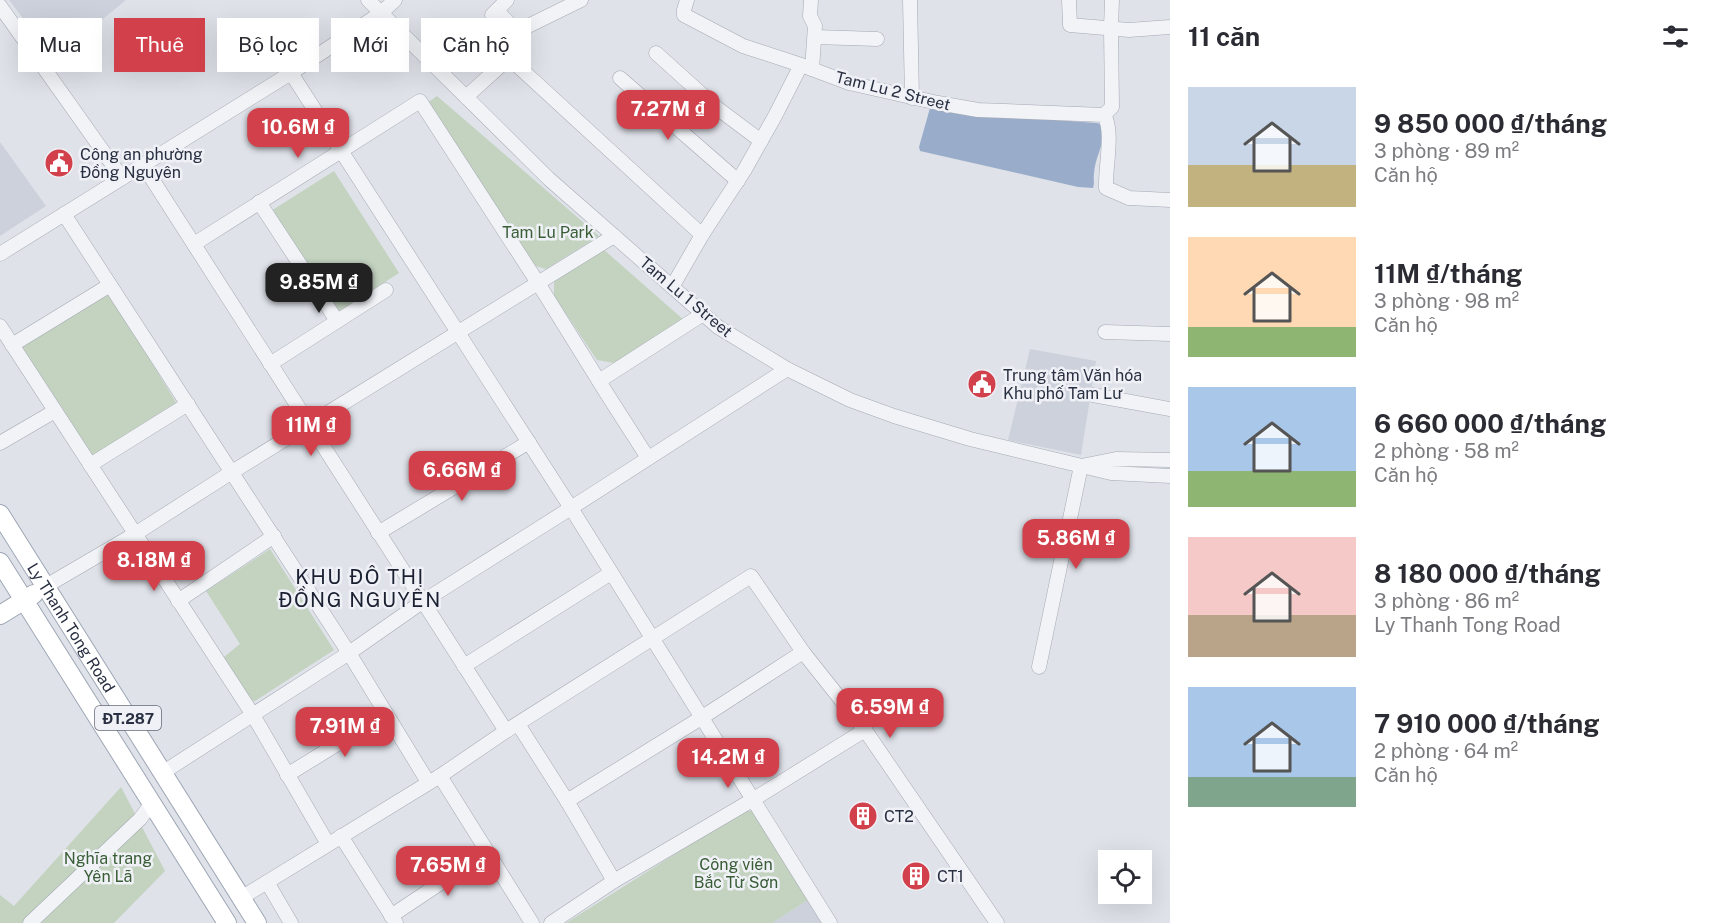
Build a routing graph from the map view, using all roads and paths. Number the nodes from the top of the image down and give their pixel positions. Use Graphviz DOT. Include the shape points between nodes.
graph roads {
  1 [pos="368,0"];
  2 [pos="395,0"];
  3 [pos="507,0"];
  4 [pos="580,0"];
  5 [pos="687,0"];
  6 [pos="811,0"];
  7 [pos="910,0"];
  8 [pos="1070,0"];
  9 [pos="1112,0"];
  10 [pos="0,6"];
  11 [pos="381,13"];
  12 [pos="501,18"];
  13 [pos="531,24"];
  14 [pos="1170,27"];
  15 [pos="1111,28"];
  16 [pos="815,37"];
  17 [pos="877,39"];
  18 [pos="656,53"];
  19 [pos="807,67"];
  20 [pos="494,72"];
  21 [pos="524,72"];
  22 [pos="291,73"];
  23 [pos="620,78"];
  24 [pos="466,97"];
  25 [pos="912,98"];
  26 [pos="1104,115"];
  27 [pos="761,141"];
  28 [pos="341,150"];
  29 [pos="143,165"];
  30 [pos="122,178"];
  31 [pos="738,181"];
  32 [pos="1170,200"];
  33 [pos="259,202"];
  34 [pos="64,214"];
  35 [pos="702,235"];
  36 [pos="614,236"];
  37 [pos="194,244"];
  38 [pos="0,254"];
  39 [pos="538,282"];
  40 [pos="110,285"];
  41 [pos="672,287"];
  42 [pos="386,290"];
  43 [pos="703,314"];
  44 [pos="337,321"];
  45 [pos="0,326"];
  46 [pos="458,332"];
  47 [pos="1105,332"];
  48 [pos="1170,334"];
  49 [pos="12,345"];
  50 [pos="270,364"];
  51 [pos="787,369"];
  52 [pos="599,381"];
  53 [pos="1093,395"];
  54 [pos="188,404"];
  55 [pos="1170,409"];
  56 [pos="55,411"];
  57 [pos="308,424"];
  58 [pos="529,442"];
  59 [pos="0,443"];
  60 [pos="648,458"];
  61 [pos="1170,460"];
  62 [pos="90,465"];
  63 [pos="1081,466"];
  64 [pos="232,472"];
  65 [pos="1170,476"];
  66 [pos="572,508"];
  67 [pos="0,514"];
  68 [pos="378,533"];
  69 [pos="135,534"];
  70 [pos="274,536"];
  71 [pos="0,562"];
  72 [pos="611,573"];
  73 [pos="46,586"];
  74 [pos="25,600"];
  75 [pos="178,601"];
  76 [pos="422,602"];
  77 [pos="0,615"];
  78 [pos="652,639"];
  79 [pos="803,652"];
  80 [pos="349,653"];
  81 [pos="464,666"];
  82 [pos="1039,667"];
  83 [pos="386,714"];
  84 [pos="252,716"];
  85 [pos="701,718"];
  86 [pos="512,728"];
  87 [pos="865,730"];
  88 [pos="162,772"];
  89 [pos="287,775"];
  90 [pos="434,779"];
  91 [pos="754,799"];
  92 [pos="567,801"];
  93 [pos="152,803"];
  94 [pos="341,837"];
  95 [pos="328,844"];
  96 [pos="487,852"];
  97 [pos="614,881"];
  98 [pos="267,882"];
  99 [pos="241,898"];
  100 [pos="394,919"];
  101 [pos="30,923"];
  102 [pos="227,923"];
  103 [pos="257,923"];
  104 [pos="291,923"];
  105 [pos="532,923"];
  106 [pos="551,923"];
  107 [pos="830,923"];
  108 [pos="997,923"];
  1 -- 11 [label="street, Tam Lu 1 Street"];
  2 -- 11 [label="street"];
  3 -- 12 [label="street" via="495,13"];
  4 -- 13 [label="street"];
  5 -- 19 [label="street, Tam Lu 2 Street" via="684,15 743,46"];
  6 -- 16 [label="street"];
  7 -- 25 [label="street"];
  8 -- 15 [label="street" via="1070,25"];
  9 -- 15 [label="street"];
  10 -- 30 [label="street"];
  11 -- 22 [label="street"];
  11 -- 24 [label="street, Tam Lu 1 Street"];
  14 -- 15 [label="street"];
  15 -- 26 [label="street" via="1112,107"];
  16 -- 17 [label="street"];
  16 -- 19 [label="street"];
  18 -- 27 [label="street"];
  19 -- 25 [label="street, Tam Lu 2 Street" via="849,83"];
  19 -- 27 [label="street"];
  20 -- 24 [label="street"];
  21 -- 35 [label="street"];
  22 -- 28 [label="street"];
  22 -- 29 [label="street"];
  23 -- 31 [label="street"];
  24 -- 36 [label="street, Tam Lu 1 Street"];
  25 -- 26 [label="street, Tam Lu 2 Street" via="978,110"];
  26 -- 32 [label="street" via="1109,139 1106,188 1129,198"];
  27 -- 31 [label="street"];
  28 -- 33 [label="street"];
  28 -- 39 [label="street" via="420,101"];
  28 -- 46 [label="street"];
  29 -- 30 [label="street"];
  29 -- 37 [label="street"];
  30 -- 34 [label="street"];
  31 -- 35 [label="street"];
  33 -- 37 [label="street"];
  33 -- 44 [label="street"];
  34 -- 38 [label="street"];
  34 -- 40 [label="street"];
  35 -- 41 [label="street"];
  36 -- 39 [label="street"];
  36 -- 41 [label="street, Tam Lu 1 Street"];
  37 -- 50 [label="street"];
  39 -- 46 [label="street"];
  39 -- 52 [label="street"];
  40 -- 49 [label="street"];
  40 -- 54 [label="street"];
  41 -- 43 [label="street, Tam Lu 1 Street"];
  42 -- 44 [label="street"];
  43 -- 51 [label="street, Tam Lu 1 Street"];
  43 -- 52 [label="street"];
  44 -- 50 [label="street"];
  45 -- 49 [label="street"];
  46 -- 57 [label="street"];
  46 -- 58 [label="street"];
  47 -- 48 [label="street"];
  49 -- 56 [label="street"];
  50 -- 57 [label="street"];
  51 -- 60 [label="street"];
  51 -- 63 [label="street, Tam Lu 1 Street" via="850,400 894,416"];
  52 -- 60 [label="street"];
  53 -- 55 [label="street"];
  54 -- 62 [label="street"];
  54 -- 64 [label="street"];
  56 -- 59 [label="street"];
  56 -- 62 [label="street"];
  57 -- 64 [label="street"];
  57 -- 68 [label="street"];
  58 -- 66 [label="street"];
  58 -- 68 [label="street"];
  60 -- 66 [label="street"];
  61 -- 63 [label="street, Tam Lu 1 Street" via="1116,459"];
  62 -- 69 [label="street"];
  63 -- 65 [label="street, Tam Lu 1 Street" via="1111,473"];
  63 -- 82 [label="street"];
  64 -- 69 [label="street"];
  64 -- 70 [label="street"];
  66 -- 72 [label="street"];
  66 -- 76 [label="street"];
  67 -- 73 [label="main road, Ly Thanh Tong Road / ĐT.287"];
  68 -- 76 [label="street"];
  69 -- 73 [label="street"];
  69 -- 75 [label="street"];
  70 -- 75 [label="street"];
  70 -- 80 [label="street"];
  71 -- 74 [label="main road, Ly Thanh Tong Road / ĐT.287"];
  72 -- 78 [label="street"];
  72 -- 81 [label="street"];
  73 -- 74 [label="main road"];
  73 -- 88 [label="main road, Ly Thanh Tong Road / ĐT.287"];
  74 -- 77 [label="main road"];
  74 -- 93 [label="main road, Ly Thanh Tong Road / ĐT.287"];
  75 -- 84 [label="street"];
  76 -- 80 [label="street"];
  76 -- 81 [label="street"];
  78 -- 79 [label="street" via="751,576"];
  78 -- 85 [label="street"];
  78 -- 86 [label="street"];
  79 -- 85 [label="street"];
  79 -- 87 [label="street"];
  80 -- 83 [label="street"];
  80 -- 84 [label="street"];
  81 -- 86 [label="street"];
  83 -- 89 [label="street"];
  83 -- 90 [label="street"];
  84 -- 88 [label="street"];
  84 -- 89 [label="street"];
  85 -- 91 [label="street"];
  85 -- 92 [label="street"];
  86 -- 90 [label="street"];
  86 -- 92 [label="street"];
  87 -- 91 [label="street"];
  87 -- 108 [label="street"];
  88 -- 99 [label="main road, Ly Thanh Tong Road / ĐT.287"];
  89 -- 95 [label="street"];
  90 -- 94 [label="street"];
  90 -- 96 [label="street"];
  91 -- 97 [label="street"];
  91 -- 107 [label="street"];
  92 -- 97 [label="street"];
  93 -- 101 [label="street"];
  93 -- 102 [label="main road, Ly Thanh Tong Road / ĐT.287"];
  94 -- 95 [label="street"];
  94 -- 100 [label="street"];
  95 -- 98 [label="street"];
  96 -- 100 [label="street"];
  96 -- 105 [label="street"];
  97 -- 106 [label="street"];
  98 -- 99 [label="street"];
  98 -- 104 [label="street"];
  99 -- 103 [label="main road, Ly Thanh Tong Road / ĐT.287"];
}
